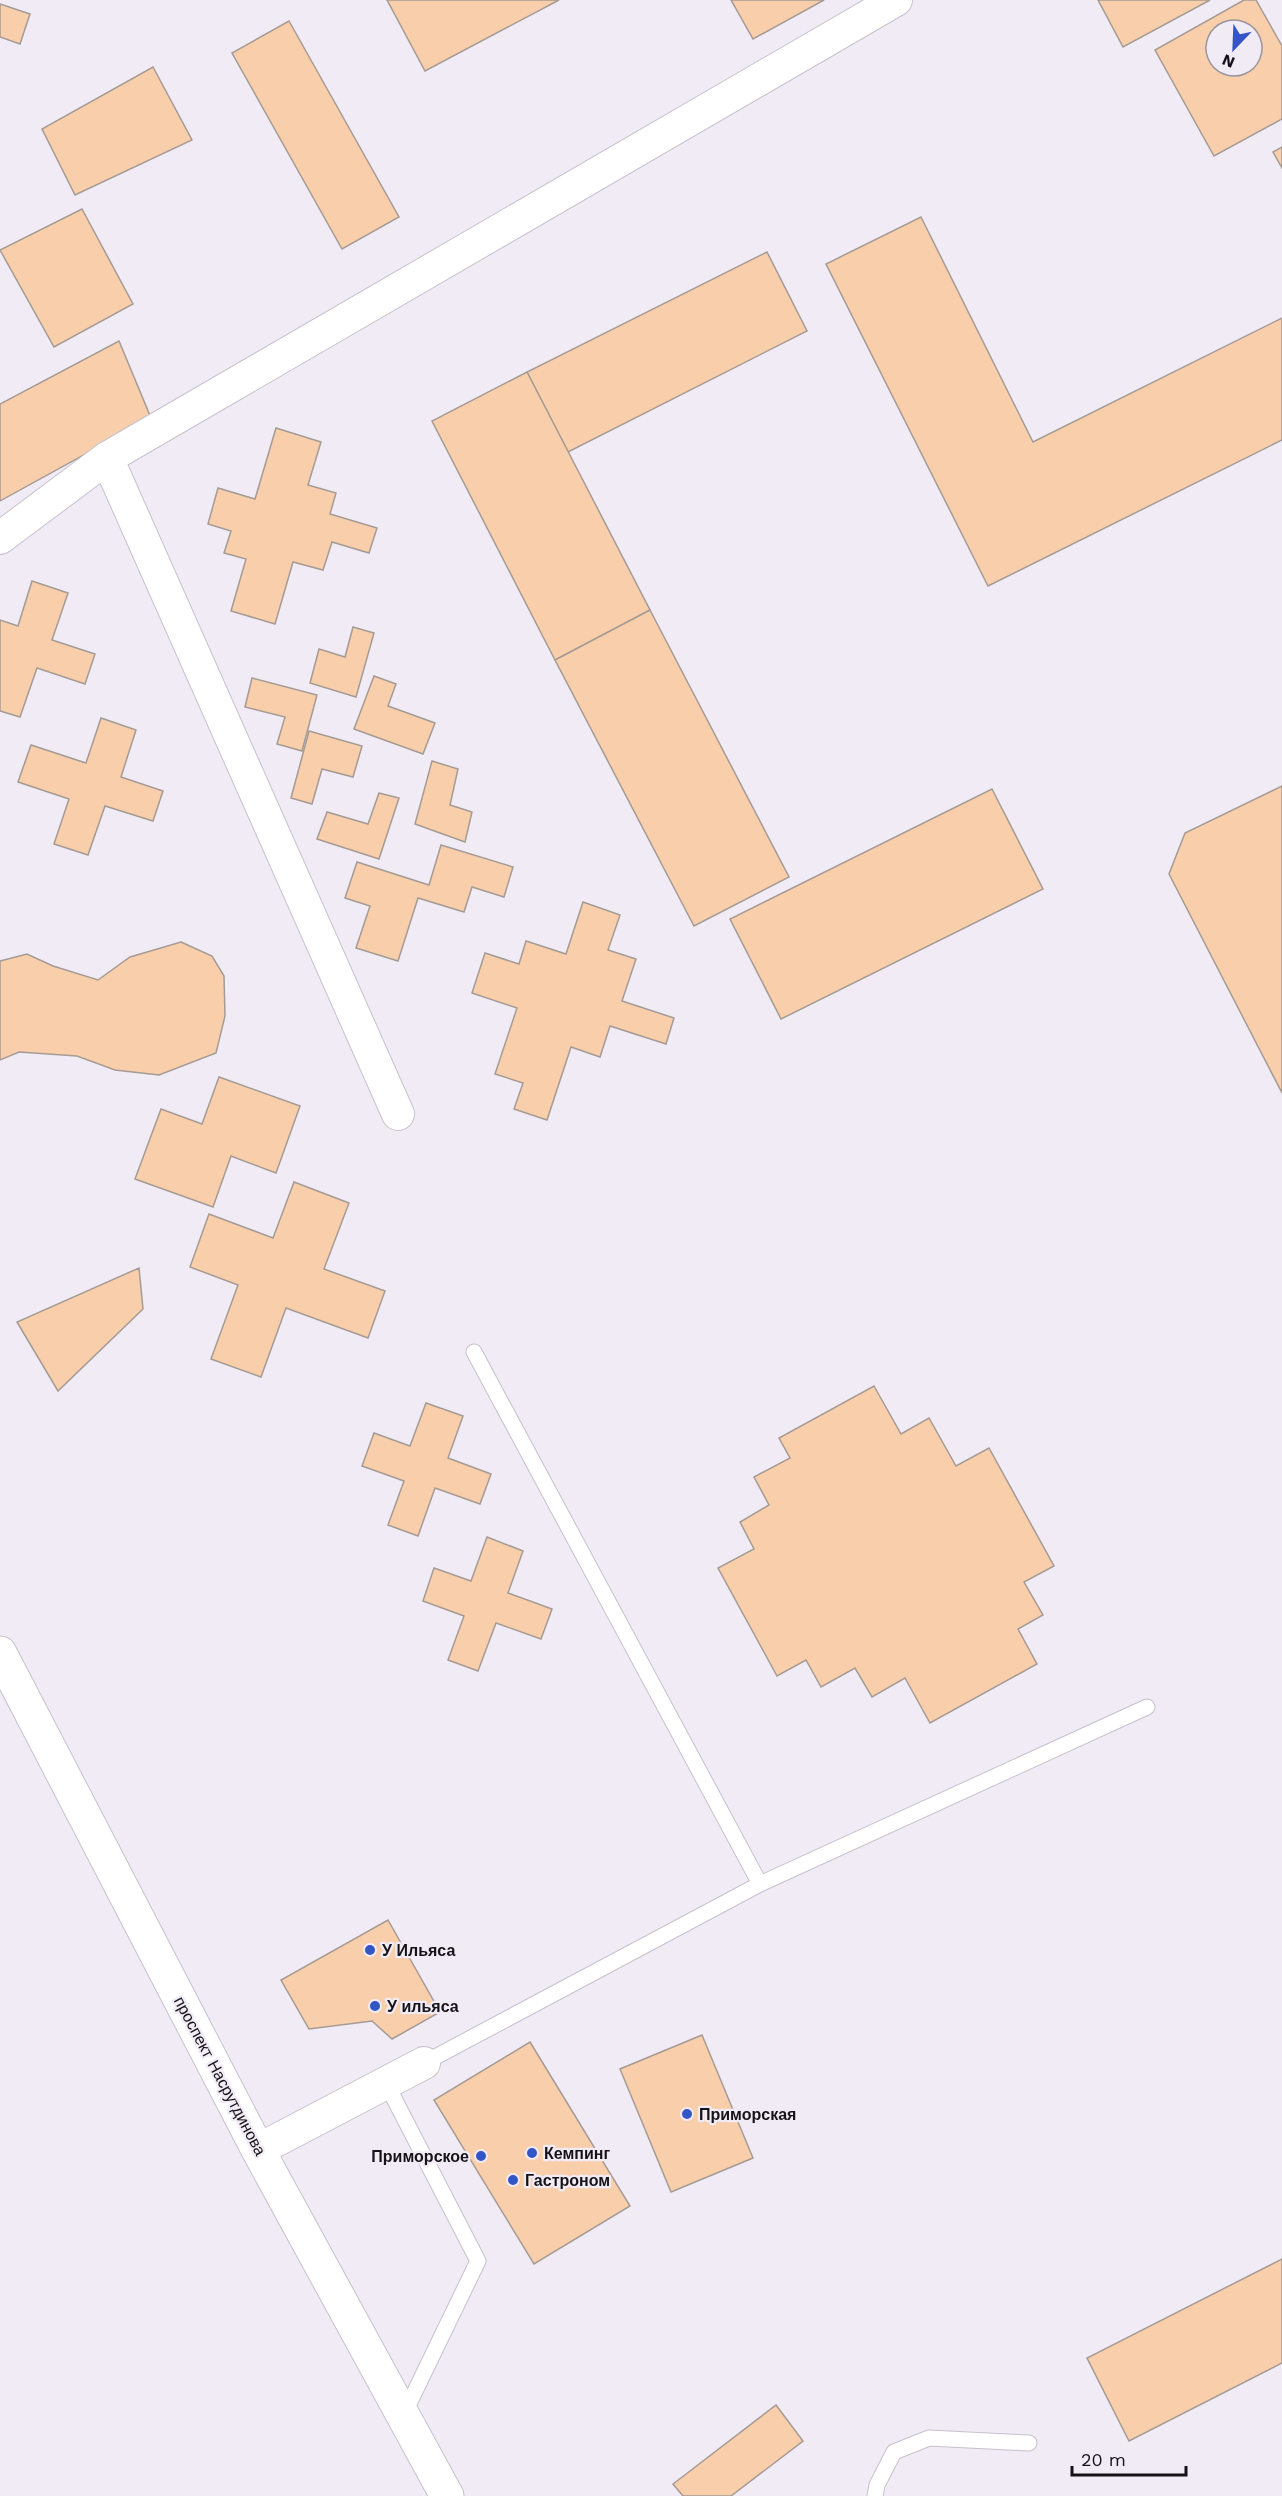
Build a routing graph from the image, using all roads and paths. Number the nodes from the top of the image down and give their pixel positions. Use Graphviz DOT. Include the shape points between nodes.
graph roads {
  1 [pos="896,0"];
  2 [pos="107,458"];
  3 [pos="0,538"];
  4 [pos="398,1114"];
  5 [pos="474,1352"];
  6 [pos="0,1653"];
  7 [pos="1147,1707"];
  8 [pos="760,1884"];
  9 [pos="423,2063"];
  10 [pos="386,2083"];
  11 [pos="258,2150"];
  12 [pos="404,2414"];
  13 [pos="1029,2443"];
  14 [pos="447,2496"];
  15 [pos="874,2496"];
  1 -- 2 [label="street"];
  2 -- 3 [label="street"];
  2 -- 4 [label="street"];
  5 -- 8 [label="lane"];
  6 -- 11 [label="main road, проспект Насрутдинова"];
  7 -- 8 [label="lane"];
  8 -- 9 [label="lane"];
  9 -- 10 [label="street"];
  10 -- 11 [label="street"];
  10 -- 12 [label="lane" via="478,2261"];
  11 -- 12 [label="main road, проспект Насрутдинова"];
  12 -- 14 [label="main road, проспект Насрутдинова"];
  13 -- 15 [label="lane" via="928,2438 894,2452"];
}
